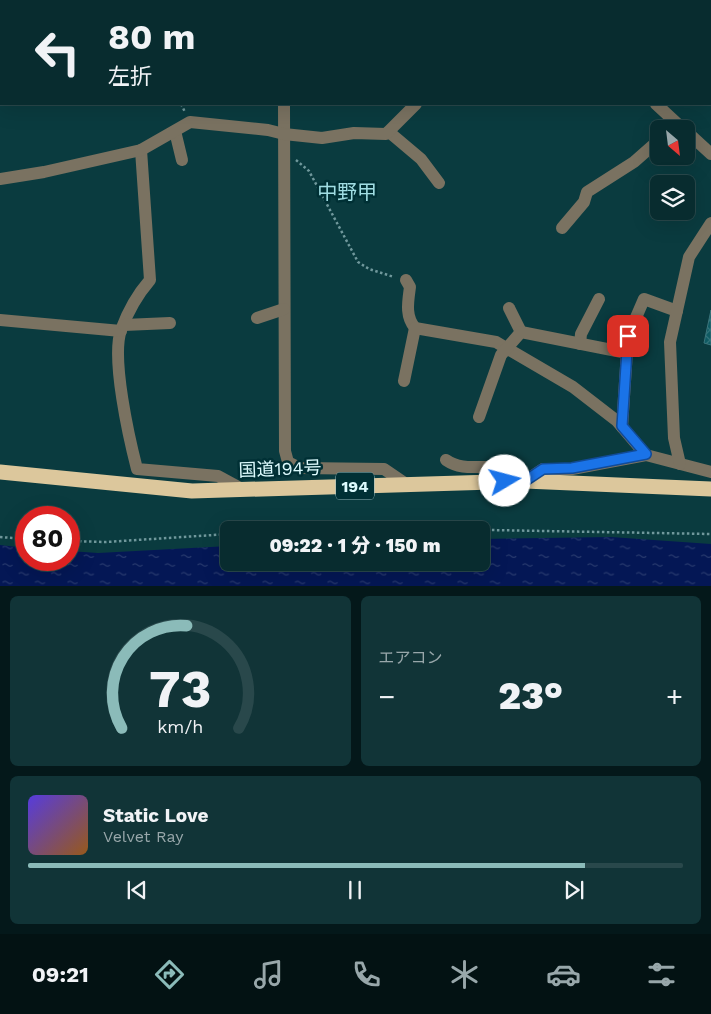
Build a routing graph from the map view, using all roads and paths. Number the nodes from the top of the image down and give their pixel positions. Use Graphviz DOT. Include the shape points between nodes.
graph roads {
  1 [pos="284,105"];
  2 [pos="415,105"];
  3 [pos="657,105"];
  4 [pos="672,120"];
  5 [pos="174,131"];
  6 [pos="389,132"];
  7 [pos="284,134"];
  8 [pos="695,141"];
  9 [pos="650,148"];
  10 [pos="284,149"];
  11 [pos="142,150"];
  12 [pos="711,154"];
  13 [pos="182,160"];
  14 [pos="0,179"];
  15 [pos="439,183"];
  16 [pos="711,223"];
  17 [pos="562,228"];
  18 [pos="406,280"];
  19 [pos="599,299"];
  20 [pos="509,308"];
  21 [pos="284,309"];
  22 [pos="677,311"];
  23 [pos="258,318"];
  24 [pos="0,320"];
  25 [pos="170,323"];
  26 [pos="122,328"];
  27 [pos="415,328"];
  28 [pos="521,332"];
  29 [pos="580,344"];
  30 [pos="506,349"];
  31 [pos="627,354"];
  32 [pos="404,381"];
  33 [pos="479,417"];
  34 [pos="622,426"];
  35 [pos="646,454"];
  36 [pos="446,460"];
  37 [pos="680,464"];
  38 [pos="0,472"];
  39 [pos="711,472"];
  40 [pos="525,481"];
  41 [pos="406,484"];
  42 [pos="711,489"];
  43 [pos="242,490"];
  44 [pos="490,529"];
  45 [pos="711,534"];
  46 [pos="220,535"];
  47 [pos="0,537"];
  48 [pos="15,538"];
  49 [pos="80,541"];
  1 -- 7 [label="street"];
  2 -- 6 [label="street"];
  3 -- 4 [label="street"];
  5 -- 7 [label="street" via="190,122"];
  5 -- 11 [label="street"];
  5 -- 13 [label="street"];
  6 -- 7 [label="street" via="328,138"];
  6 -- 15 [label="street" via="420,159"];
  7 -- 10 [label="street"];
  8 -- 12 [label="street"];
  9 -- 17 [label="street" via="634,162 586,192 584,202"];
  10 -- 18 [label="path" via="309,171 358,262 369,269"];
  10 -- 21 [label="street"];
  11 -- 14 [label="street"];
  11 -- 26 [label="street" via="150,280 134,299"];
  16 -- 22 [label="street" via="689,257"];
  18 -- 27 [label="street" via="410,287 409,320"];
  19 -- 29 [label="street" via="581,334"];
  20 -- 28 [label="street"];
  21 -- 23 [label="street"];
  21 -- 41 [label="street" via="285,451 288,462 300,468 384,468"];
  22 -- 31 [label="street" via="644,299 628,336"];
  22 -- 37 [label="street" via="670,342 674,438"];
  24 -- 26 [label="street"];
  25 -- 26 [label="street"];
  26 -- 43 [label="street" via="118,367 137,469 218,476"];
  27 -- 30 [label="street" via="496,342"];
  27 -- 32 [label="street"];
  28 -- 29 [label="street"];
  28 -- 30 [label="street"];
  29 -- 31 [label="street"];
  30 -- 33 [label="street"];
  30 -- 34 [label="street" via="574,387"];
  31 -- 34 [label="street"];
  34 -- 35 [label="street"];
  35 -- 37 [label="street"];
  35 -- 40 [label="street" via="572,468 543,469"];
  36 -- 40 [label="street" via="469,468 504,469"];
  37 -- 39 [label="street"];
  38 -- 43 [label="highway, 国道194号 / 194" via="192,491"];
  40 -- 41 [label="highway, 国道194号 / 194"];
  40 -- 42 [label="highway, 国道194号 / 194"];
  41 -- 43 [label="highway, 国道194号 / 194"];
  44 -- 45 [label="path"];
  46 -- 49 [label="path"];
  47 -- 48 [label="path"];
}
